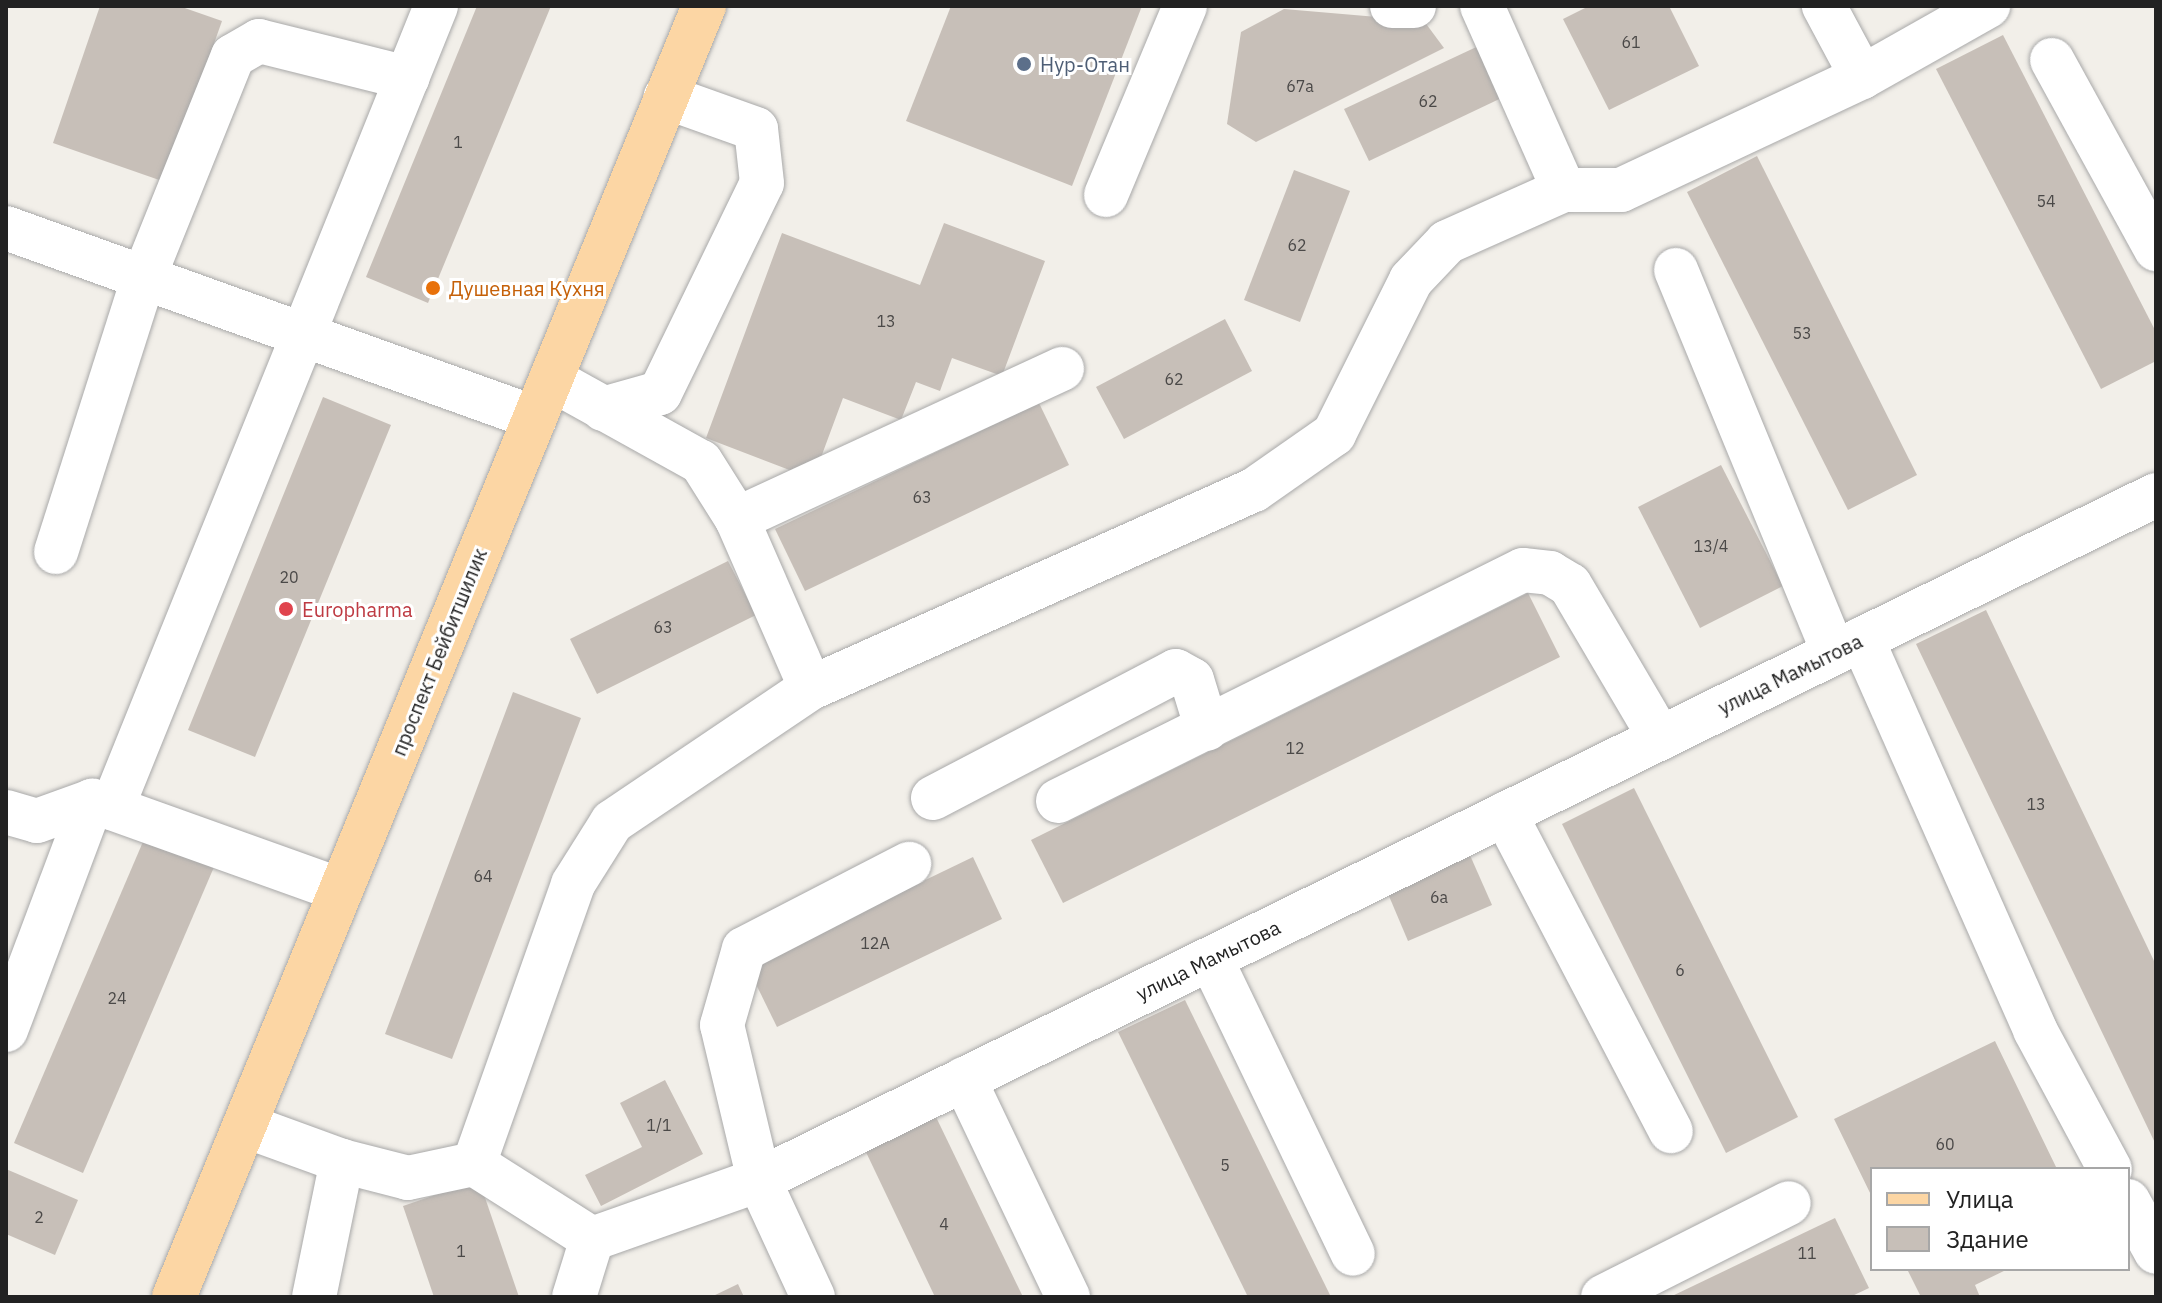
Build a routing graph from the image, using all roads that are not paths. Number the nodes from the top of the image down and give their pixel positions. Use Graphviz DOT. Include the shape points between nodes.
graph roads {
  1 [pos="436,6"];
  2 [pos="704,6"];
  3 [pos="1185,6"];
  4 [pos="1392,6"];
  5 [pos="1414,6"];
  6 [pos="1482,6"];
  7 [pos="1824,6"];
  8 [pos="1988,6"];
  9 [pos="2052,60"];
  10 [pos="1862,77"];
  11 [pos="407,78"];
  12 [pos="666,97"];
  13 [pos="1564,190"];
  14 [pos="1106,195"];
  15 [pos="6,228"];
  16 [pos="2156,249"];
  17 [pos="1676,270"];
  18 [pos="144,277"];
  19 [pos="303,334"];
  20 [pos="1062,369"];
  21 [pos="543,398"];
  22 [pos="603,409"];
  23 [pos="2156,495"];
  24 [pos="737,519"];
  25 [pos="56,552"];
  26 [pos="1848,646"];
  27 [pos="811,688"];
  28 [pos="1207,729"];
  29 [pos="1660,738"];
  30 [pos="933,798"];
  31 [pos="1058,801"];
  32 [pos="102,804"];
  33 [pos="6,812"];
  34 [pos="1505,814"];
  35 [pos="909,864"];
  36 [pos="341,890"];
  37 [pos="1211,959"];
  38 [pos="6,1030"];
  39 [pos="964,1079"];
  40 [pos="246,1126"];
  41 [pos="1671,1131"];
  42 [pos="342,1161"];
  43 [pos="474,1164"];
  44 [pos="2109,1167"];
  45 [pos="759,1180"];
  46 [pos="1789,1203"];
  47 [pos="2130,1205"];
  48 [pos="592,1239"];
  49 [pos="2156,1252"];
  50 [pos="1353,1254"];
  51 [pos="174,1297"];
  52 [pos="314,1297"];
  53 [pos="574,1297"];
  54 [pos="813,1297"];
  55 [pos="1068,1297"];
  56 [pos="1603,1297"];
  1 -- 11 [label="street"];
  2 -- 12 [label="main road, проспект Бейбитшилик"];
  3 -- 14 [label="street"];
  4 -- 5 [label="street"];
  6 -- 13 [label="street"];
  7 -- 10 [label="street"];
  8 -- 10 [label="street"];
  9 -- 16 [label="street"];
  10 -- 13 [label="street" via="1621,190"];
  11 -- 18 [label="street" via="259,41 233,56"];
  11 -- 19 [label="street"];
  12 -- 21 [label="main road, проспект Бейбитшилик"];
  12 -- 22 [label="street" via="756,129 762,183 660,393"];
  13 -- 27 [label="street" via="1447,242 1411,280 1334,434 1254,490"];
  15 -- 18 [label="street"];
  17 -- 26 [label="street"];
  18 -- 19 [label="street"];
  18 -- 25 [label="street"];
  19 -- 21 [label="street"];
  19 -- 32 [label="street"];
  20 -- 24 [label="street"];
  21 -- 22 [label="street"];
  21 -- 36 [label="main road, проспект Бейбитшилик"];
  22 -- 24 [label="street" via="701,462"];
  23 -- 26 [label="street, улица Мамытова"];
  24 -- 27 [label="street"];
  26 -- 29 [label="street, улица Мамытова"];
  26 -- 44 [label="street" via="2035,1030"];
  27 -- 43 [label="street" via="612,822 573,884"];
  28 -- 29 [label="street" via="1523,570 1550,573 1570,585"];
  28 -- 30 [label="street" via="1192,680 1176,671"];
  28 -- 31 [label="street"];
  29 -- 34 [label="street, улица Мамытова"];
  32 -- 33 [label="street" via="37,821"];
  32 -- 36 [label="street"];
  32 -- 38 [label="street"];
  34 -- 37 [label="street, улица Мамытова"];
  34 -- 41 [label="street"];
  35 -- 45 [label="street" via="744,949 722,1025"];
  36 -- 40 [label="main road, проспект Бейбитшилик"];
  37 -- 39 [label="street, улица Мамытова"];
  37 -- 50 [label="street"];
  39 -- 45 [label="street, улица Мамытова"];
  39 -- 55 [label="street"];
  40 -- 42 [label="street"];
  40 -- 51 [label="main road, проспект Бейбитшилик"];
  42 -- 43 [label="street" via="408,1178"];
  42 -- 52 [label="street"];
  43 -- 48 [label="street"];
  45 -- 48 [label="street, улица Мамытова"];
  45 -- 54 [label="street"];
  46 -- 56 [label="street"];
  47 -- 49 [label="street"];
  48 -- 53 [label="street"];
}
